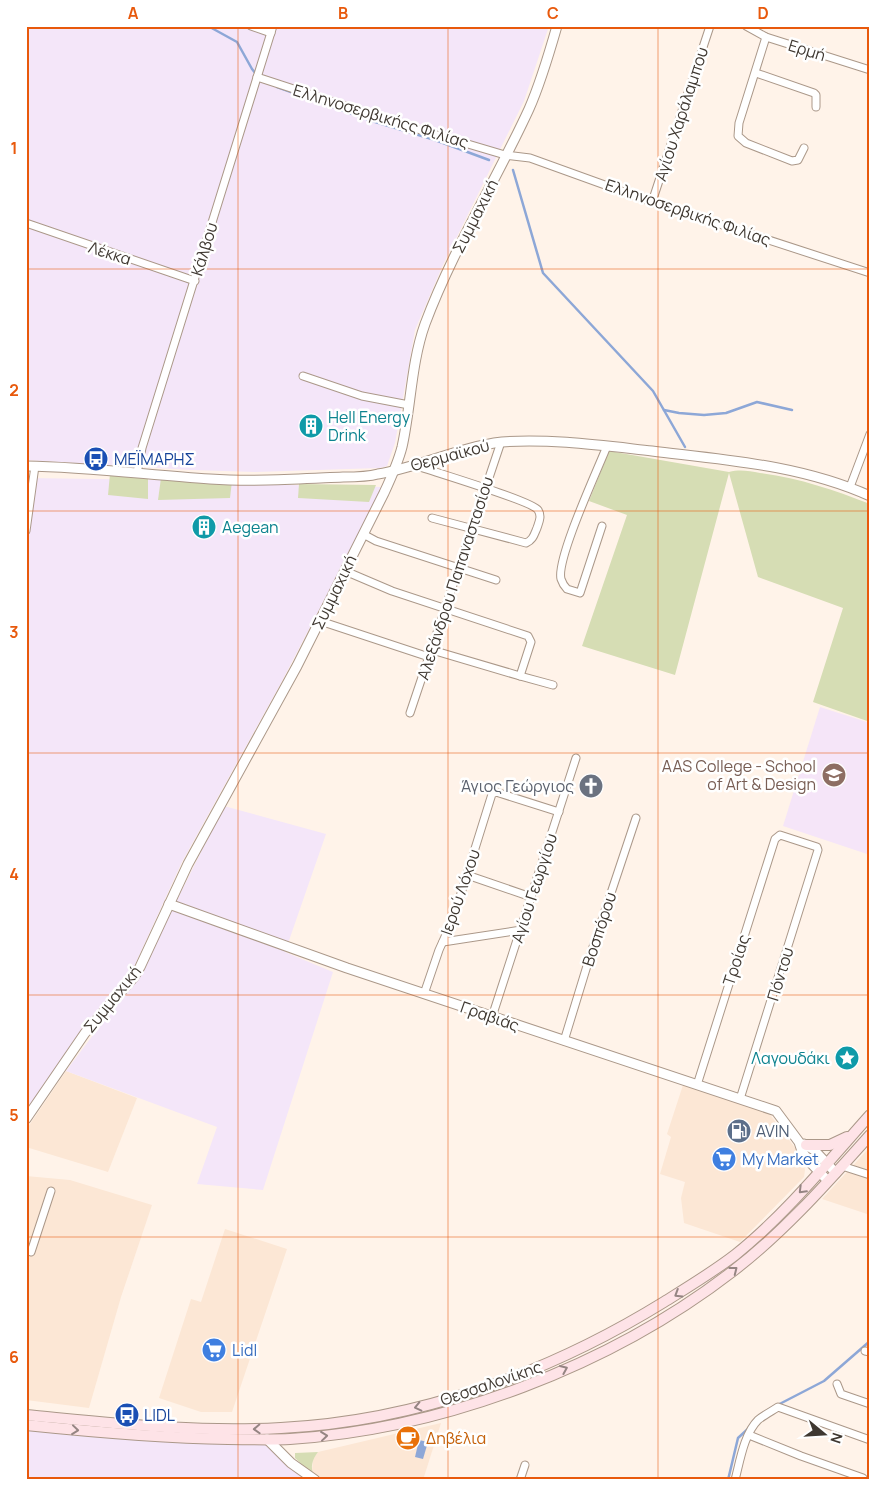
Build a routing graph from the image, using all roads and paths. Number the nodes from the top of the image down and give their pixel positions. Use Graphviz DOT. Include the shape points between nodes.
graph roads {
  1 [pos="251,26"];
  2 [pos="557,26"];
  3 [pos="710,26"];
  4 [pos="746,26"];
  5 [pos="272,30"];
  6 [pos="766,37"];
  7 [pos="870,70"];
  8 [pos="756,73"];
  9 [pos="257,77"];
  10 [pos="816,107"];
  11 [pos="804,148"];
  12 [pos="505,155"];
  13 [pos="652,202"];
  14 [pos="26,223"];
  15 [pos="870,272"];
  16 [pos="195,281"];
  17 [pos="303,376"];
  18 [pos="409,405"];
  19 [pos="870,434"];
  20 [pos="500,442"];
  21 [pos="607,446"];
  22 [pos="414,465"];
  23 [pos="30,466"];
  24 [pos="394,471"];
  25 [pos="137,472"];
  26 [pos="850,487"];
  27 [pos="485,488"];
  28 [pos="870,496"];
  29 [pos="432,518"];
  30 [pos="602,526"];
  31 [pos="472,529"];
  32 [pos="26,531"];
  33 [pos="363,534"];
  34 [pos="459,568"];
  35 [pos="345,571"];
  36 [pos="496,580"];
  37 [pos="446,609"];
  38 [pos="320,621"];
  39 [pos="432,650"];
  40 [pos="429,657"];
  41 [pos="520,676"];
  42 [pos="553,685"];
  43 [pos="410,713"];
  44 [pos="576,758"];
  45 [pos="559,812"];
  46 [pos="636,818"];
  47 [pos="776,836"];
  48 [pos="467,875"];
  49 [pos="531,897"];
  50 [pos="169,904"];
  51 [pos="521,930"];
  52 [pos="443,942"];
  53 [pos="424,994"];
  54 [pos="492,1017"];
  55 [pos="564,1041"];
  56 [pos="696,1085"];
  57 [pos="740,1099"];
  58 [pos="870,1115"];
  59 [pos="26,1119"];
  60 [pos="854,1132"];
  61 [pos="870,1135"];
  62 [pos="803,1143"];
  63 [pos="823,1168"];
  64 [pos="839,1169"];
  65 [pos="870,1176"];
  66 [pos="828,1181"];
  67 [pos="51,1191"];
  68 [pos="30,1252"];
  69 [pos="837,1384"];
  70 [pos="870,1404"];
  71 [pos="26,1415"];
  72 [pos="26,1425"];
  73 [pos="748,1434"];
  74 [pos="267,1439"];
  75 [pos="870,1440"];
  76 [pos="525,1465"];
  77 [pos="863,1478"];
  78 [pos="315,1480"];
  79 [pos="520,1480"];
  80 [pos="735,1480"];
  1 -- 5 [label="street"];
  2 -- 12 [label="street, Συμμαχική" via="532,101"];
  3 -- 13 [label="street, Αγίου Χαράλαμπου"];
  4 -- 6 [label="street, Ερμή"];
  5 -- 9 [label="street, Κάλβου"];
  6 -- 7 [label="street, Ερμή"];
  6 -- 8 [label="street"];
  8 -- 10 [label="street" via="814,92"];
  8 -- 11 [label="street" via="739,123 738,136 746,143 792,161 798,160"];
  9 -- 12 [label="street, Ελληνοσερβικήςς Φιλίας"];
  9 -- 16 [label="street, Κάλβου"];
  12 -- 13 [label="street, Ελληνοσερβικής Φιλίας" via="530,158"];
  12 -- 18 [label="street, Συμμαχική" via="432,308 419,346"];
  13 -- 15 [label="street, Ελληνοσερβικής Φιλίας"];
  14 -- 16 [label="street, Λέκκα"];
  16 -- 25 [label="street, Κάλβου"];
  17 -- 18 [label="street" via="362,396"];
  18 -- 24 [label="street, Συμμαχική"];
  19 -- 26 [label="street"];
  20 -- 21 [label="street, Θερμαϊκού"];
  20 -- 22 [label="street, Θερμαϊκού"];
  20 -- 27 [label="street, Αλεξάνδρου Παπαναστασίου"];
  21 -- 26 [label="street, Θερμαϊκού" via="782,468"];
  21 -- 30 [label="street" via="578,514 562,565 561,579 567,590 580,593"];
  22 -- 24 [label="street, Θερμαϊκού"];
  22 -- 27 [label="street"];
  23 -- 25 [label="street, Θερμαϊκού"];
  23 -- 32 [label="street"];
  24 -- 25 [label="street, Θερμαϊκού" via="352,477 244,480"];
  24 -- 33 [label="street, Συμμαχική"];
  26 -- 28 [label="street, Θερμαϊκού"];
  27 -- 31 [label="street, Αλεξάνδρου Παπαναστασίου"];
  27 -- 31 [label="street" via="535,507 540,519 532,539 526,543"];
  29 -- 31 [label="street"];
  31 -- 34 [label="street, Αλεξάνδρου Παπαναστασίου"];
  33 -- 34 [label="street"];
  33 -- 35 [label="street, Συμμαχική"];
  34 -- 36 [label="street"];
  34 -- 37 [label="street, Αλεξάνδρου Παπαναστασίου"];
  35 -- 37 [label="street"];
  35 -- 38 [label="street, Συμμαχική"];
  37 -- 39 [label="street, Αλεξάνδρου Παπαναστασίου"];
  37 -- 41 [label="street" via="528,636 530,639"];
  38 -- 40 [label="street"];
  38 -- 50 [label="street, Συμμαχική"];
  39 -- 40 [label="street, Αλεξάνδρου Παπαναστασίου"];
  39 -- 41 [label="street"];
  40 -- 43 [label="street, Αλεξάνδρου Παπαναστασίου"];
  41 -- 42 [label="street"];
  44 -- 45 [label="street, Αγίου Γεωργίου"];
  45 -- 48 [label="street, Ιερού Λόχου" via="496,792 492,794"];
  45 -- 49 [label="street, Αγίου Γεωργίου"];
  46 -- 55 [label="street, Βοσπόρου"];
  47 -- 56 [label="street, Τροίας"];
  47 -- 57 [label="street, Πόντου" via="818,848"];
  48 -- 49 [label="street"];
  48 -- 52 [label="street, Ιερού Λόχου"];
  49 -- 51 [label="street, Αγίου Γεωργίου"];
  50 -- 53 [label="street, Γραβιάς"];
  50 -- 59 [label="street, Συμμαχική" via="134,977 85,1033"];
  51 -- 52 [label="street"];
  51 -- 54 [label="street, Αγίου Γεωργίου"];
  52 -- 53 [label="street, Ιερού Λόχου"];
  53 -- 54 [label="street, Γραβιάς"];
  54 -- 55 [label="street, Γραβιάς"];
  55 -- 56 [label="street, Γραβιάς"];
  56 -- 57 [label="street, Γραβιάς"];
  57 -- 62 [label="street, Γραβιάς" via="776,1111"];
  58 -- 60 [label="main road, Θεσσαλονίκης"];
  60 -- 62 [label="main road" via="830,1145"];
  60 -- 63 [label="main road, Θεσσαλονίκης"];
  61 -- 64 [label="main road, Θεσσαλονίκης"];
  62 -- 63 [label="street, Γραβιάς" via="814,1150"];
  63 -- 64 [label="street, Γραβιάς"];
  63 -- 66 [label="street, Γραβιάς"];
  63 -- 71 [label="main road, Θεσσαλονίκης, one-way" via="736,1254 674,1296 567,1356 460,1395 358,1420 284,1428 181,1428"];
  64 -- 65 [label="street"];
  64 -- 66 [label="main road, Θεσσαλονίκης"];
  74 -- 66 [label="main road, Θεσσαλονίκης, one-way" via="355,1432 436,1416 520,1388 576,1364 652,1325 734,1271"];
  67 -- 68 [label="street"];
  69 -- 70 [label="street" via="842,1394"];
  72 -- 74 [label="main road, Θεσσαλονίκης, one-way" via="134,1436"];
  73 -- 75 [label="street" via="759,1420 778,1407"];
  73 -- 77 [label="street"];
  73 -- 80 [label="street"];
  74 -- 78 [label="street" via="291,1463"];
  76 -- 79 [label="street"];
}
